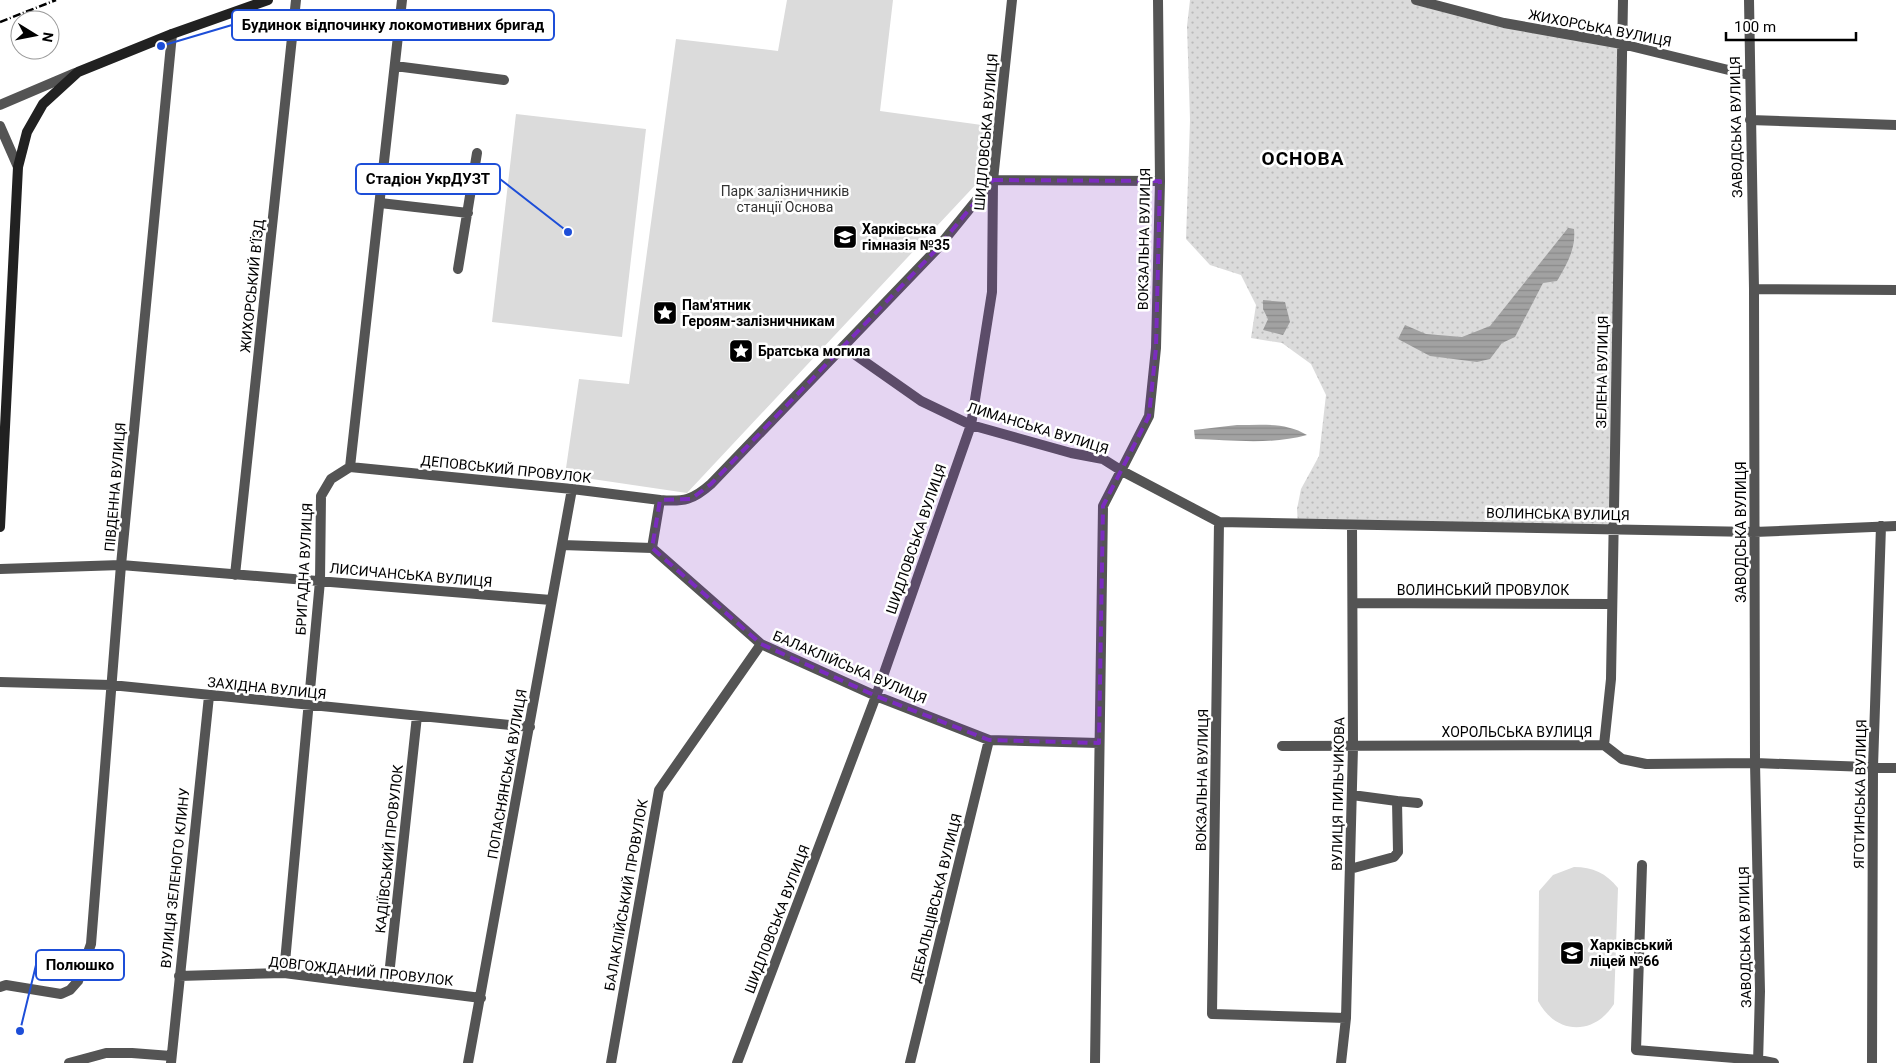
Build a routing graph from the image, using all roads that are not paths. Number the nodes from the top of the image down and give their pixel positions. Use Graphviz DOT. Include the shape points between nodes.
graph roads {
  1 [pos="268,0"];
  2 [pos="296,0"];
  3 [pos="402,0"];
  4 [pos="1012,0"];
  5 [pos="1158,0"];
  6 [pos="1416,0"];
  7 [pos="1623,0"];
  8 [pos="1749,0"];
  9 [pos="172,34"];
  10 [pos="1622,44"];
  11 [pos="395,66"];
  12 [pos="78,72"];
  13 [pos="1749,75"];
  14 [pos="504,80"];
  15 [pos="0,105"];
  16 [pos="1750,120"];
  17 [pos="1896,125"];
  18 [pos="0,126"];
  19 [pos="477,154"];
  20 [pos="18,167"];
  21 [pos="993,180"];
  22 [pos="1160,181"];
  23 [pos="380,203"];
  24 [pos="468,213"];
  25 [pos="458,269"];
  26 [pos="1754,289"];
  27 [pos="1896,290"];
  28 [pos="844,347"];
  29 [pos="972,425"];
  30 [pos="350,467"];
  31 [pos="1122,471"];
  32 [pos="572,489"];
  33 [pos="660,500"];
  34 [pos="1219,522"];
  35 [pos="1352,525"];
  36 [pos="1881,526"];
  37 [pos="1896,526"];
  38 [pos="0,527"];
  39 [pos="1612,528"];
  40 [pos="1754,532"];
  41 [pos="562,545"];
  42 [pos="652,548"];
  43 [pos="121,566"];
  44 [pos="0,569"];
  45 [pos="235,575"];
  46 [pos="320,582"];
  47 [pos="551,600"];
  48 [pos="1354,603"];
  49 [pos="1612,604"];
  50 [pos="761,644"];
  51 [pos="0,682"];
  52 [pos="112,685"];
  53 [pos="209,696"];
  54 [pos="876,696"];
  55 [pos="308,706"];
  56 [pos="417,716"];
  57 [pos="530,727"];
  58 [pos="989,740"];
  59 [pos="1099,743"];
  60 [pos="1604,745"];
  61 [pos="1282,746"];
  62 [pos="1353,747"];
  63 [pos="1755,763"];
  64 [pos="1873,768"];
  65 [pos="1896,768"];
  66 [pos="1352,795"];
  67 [pos="1396,801"];
  68 [pos="1418,803"];
  69 [pos="1642,865"];
  70 [pos="1350,869"];
  71 [pos="284,973"];
  72 [pos="179,976"];
  73 [pos="388,985"];
  74 [pos="0,987"];
  75 [pos="481,998"];
  76 [pos="1346,1018"];
  77 [pos="171,1060"];
  78 [pos="1759,1061"];
  79 [pos="69,1063"];
  80 [pos="468,1063"];
  81 [pos="611,1063"];
  82 [pos="737,1063"];
  83 [pos="910,1063"];
  84 [pos="1094,1063"];
  85 [pos="1341,1063"];
  86 [pos="1774,1063"];
  87 [pos="1872,1063"];
  1 -- 9 [label="main road"];
  2 -- 45 [label="street, ЖИХОРСЬКИЙ В’ЇЗД"];
  3 -- 11 [label="street"];
  4 -- 21 [label="street, ШИДЛОВСЬКА ВУЛИЦЯ"];
  5 -- 22 [label="street, ВОКЗАЛЬНА ВУЛИЦЯ"];
  6 -- 10 [label="street, ЖИХОРСЬКА ВУЛИЦЯ" via="1504,23"];
  7 -- 10 [label="street, ЗЕЛЕНА ВУЛИЦЯ"];
  8 -- 13 [label="street, ЗАВОДСЬКА ВУЛИЦЯ"];
  9 -- 12 [label="main road"];
  9 -- 43 [label="street, ПІВДЕННА ВУЛИЦЯ"];
  10 -- 13 [label="street, ЖИХОРСЬКА ВУЛИЦЯ"];
  10 -- 39 [label="street, ЗЕЛЕНА ВУЛИЦЯ"];
  11 -- 14 [label="street"];
  11 -- 23 [label="street"];
  12 -- 15 [label="street"];
  12 -- 20 [label="main road" via="42,104 26,132"];
  13 -- 16 [label="street, ЗАВОДСЬКА ВУЛИЦЯ"];
  16 -- 17 [label="street"];
  16 -- 26 [label="street, ЗАВОДСЬКА ВУЛИЦЯ"];
  18 -- 20 [label="street"];
  19 -- 24 [label="street"];
  20 -- 38 [label="main road"];
  21 -- 22 [label="street"];
  21 -- 28 [label="street, ДЕПОВСЬКИЙ ПРОВУЛОК" via="936,250"];
  21 -- 29 [label="street, ШИДЛОВСЬКА ВУЛИЦЯ" via="992,292"];
  22 -- 31 [label="street, ВОКЗАЛЬНА ВУЛИЦЯ" via="1156,348 1149,416"];
  23 -- 24 [label="street"];
  23 -- 30 [label="street"];
  24 -- 25 [label="street"];
  26 -- 27 [label="street"];
  26 -- 40 [label="street, ЗАВОДСЬКА ВУЛИЦЯ"];
  28 -- 29 [label="street, ЛИМАНСЬКА ВУЛИЦЯ" via="921,401"];
  28 -- 33 [label="street, ДЕПОВСЬКИЙ ПРОВУЛОК" via="701,493 676,502"];
  29 -- 31 [label="street, ЛИМАНСЬКА ВУЛИЦЯ" via="1103,459"];
  29 -- 54 [label="street, ШИДЛОВСЬКА ВУЛИЦЯ"];
  30 -- 32 [label="street, ДЕПОВСЬКИЙ ПРОВУЛОК"];
  30 -- 46 [label="street, БРИГАДНА ВУЛИЦЯ" via="331,479 321,496"];
  31 -- 34 [label="street"];
  31 -- 59 [label="street, ВОКЗАЛЬНА ВУЛИЦЯ" via="1103,506"];
  32 -- 33 [label="street, ДЕПОВСЬКИЙ ПРОВУЛОК"];
  32 -- 41 [label="street, ПОПАСНЯНСЬКА ВУЛИЦЯ"];
  33 -- 42 [label="street"];
  34 -- 35 [label="street, ВОЛИНСЬКА ВУЛИЦЯ"];
  34 -- 76 [label="street, ВОКЗАЛЬНА ВУЛИЦЯ" via="1212,1014"];
  35 -- 39 [label="street, ВОЛИНСЬКА ВУЛИЦЯ"];
  35 -- 48 [label="street, ВУЛИЦЯ ПИЛЬЧИКОВА"];
  36 -- 37 [label="street, ВОЛИНСЬКА ВУЛИЦЯ"];
  36 -- 40 [label="street, ВОЛИНСЬКА ВУЛИЦЯ"];
  36 -- 64 [label="street, ЯГОТИНСЬКА ВУЛИЦЯ"];
  39 -- 40 [label="street, ВОЛИНСЬКА ВУЛИЦЯ"];
  39 -- 49 [label="street, ЗЕЛЕНА ВУЛИЦЯ"];
  40 -- 63 [label="street, ЗАВОДСЬКА ВУЛИЦЯ"];
  41 -- 42 [label="street"];
  41 -- 47 [label="street, ПОПАСНЯНСЬКА ВУЛИЦЯ"];
  42 -- 50 [label="street, БАЛАКЛІЙСЬКА ВУЛИЦЯ"];
  43 -- 44 [label="street, ЛИСИЧАНСЬКА ВУЛИЦЯ"];
  43 -- 45 [label="street, ЛИСИЧАНСЬКА ВУЛИЦЯ"];
  43 -- 52 [label="street, ПІВДЕННА ВУЛИЦЯ"];
  45 -- 46 [label="street, ЛИСИЧАНСЬКА ВУЛИЦЯ"];
  46 -- 47 [label="street, ЛИСИЧАНСЬКА ВУЛИЦЯ"];
  46 -- 55 [label="street, БРИГАДНА ВУЛИЦЯ"];
  47 -- 57 [label="street, ПОПАСНЯНСЬКА ВУЛИЦЯ"];
  48 -- 49 [label="street, ВОЛИНСЬКИЙ ПРОВУЛОК"];
  48 -- 62 [label="street, ВУЛИЦЯ ПИЛЬЧИКОВА"];
  49 -- 60 [label="street, ЗЕЛЕНА ВУЛИЦЯ" via="1611,679"];
  50 -- 54 [label="street, БАЛАКЛІЙСЬКА ВУЛИЦЯ"];
  50 -- 81 [label="street, БАЛАКЛІЙСЬКИЙ ПРОВУЛОК" via="659,790"];
  51 -- 52 [label="street, ЗАХІДНА ВУЛИЦЯ"];
  52 -- 53 [label="street, ЗАХІДНА ВУЛИЦЯ"];
  52 -- 74 [label="street, ПІВДЕННА ВУЛИЦЯ" via="90,944 78,981 61,994 6,985"];
  53 -- 55 [label="street, ЗАХІДНА ВУЛИЦЯ"];
  53 -- 72 [label="street, ВУЛИЦЯ ЗЕЛЕНОГО КЛИНУ"];
  54 -- 58 [label="street, БАЛАКЛІЙСЬКА ВУЛИЦЯ"];
  54 -- 82 [label="street, ШИДЛОВСЬКА ВУЛИЦЯ"];
  55 -- 56 [label="street, ЗАХІДНА ВУЛИЦЯ"];
  55 -- 71 [label="street, БРИГАДНА ВУЛИЦЯ"];
  56 -- 57 [label="street, ЗАХІДНА ВУЛИЦЯ"];
  56 -- 73 [label="street, КАДІЇВСЬКИЙ ПРОВУЛОК"];
  57 -- 75 [label="street, ПОПАСНЯНСЬКА ВУЛИЦЯ"];
  58 -- 59 [label="street, БАЛАКЛІЙСЬКА ВУЛИЦЯ"];
  58 -- 83 [label="street, ДЕБАЛЬЦІВСЬКА ВУЛИЦЯ"];
  59 -- 84 [label="street, ВОКЗАЛЬНА ВУЛИЦЯ"];
  60 -- 62 [label="street, ХОРОЛЬСЬКА ВУЛИЦЯ"];
  60 -- 63 [label="street, ХОРОЛЬСЬКА ВУЛИЦЯ" via="1622,759 1646,764"];
  61 -- 62 [label="street, ХОРОЛЬСЬКА ВУЛИЦЯ"];
  62 -- 66 [label="street, ВУЛИЦЯ ПИЛЬЧИКОВА"];
  63 -- 64 [label="street, ХОРОЛЬСЬКА ВУЛИЦЯ"];
  63 -- 78 [label="street, ЗАВОДСЬКА ВУЛИЦЯ"];
  64 -- 65 [label="street, ХОРОЛЬСЬКА ВУЛИЦЯ"];
  64 -- 87 [label="street, ЯГОТИНСЬКА ВУЛИЦЯ"];
  66 -- 67 [label="street"];
  66 -- 70 [label="street, ВУЛИЦЯ ПИЛЬЧИКОВА"];
  67 -- 68 [label="street"];
  67 -- 70 [label="street" via="1398,852 1394,857"];
  69 -- 78 [label="street" via="1636,1050"];
  70 -- 76 [label="street, ВУЛИЦЯ ПИЛЬЧИКОВА"];
  71 -- 72 [label="street, ДОВГОЖДАНИЙ ПРОВУЛОК"];
  71 -- 73 [label="street, ДОВГОЖДАНИЙ ПРОВУЛОК"];
  72 -- 77 [label="street, ВУЛИЦЯ ЗЕЛЕНОГО КЛИНУ"];
  73 -- 75 [label="street, ДОВГОЖДАНИЙ ПРОВУЛОК"];
  75 -- 80 [label="street, ПОПАСНЯНСЬКА ВУЛИЦЯ"];
  76 -- 85 [label="street, ВУЛИЦЯ ПИЛЬЧИКОВА"];
  77 -- 79 [label="street" via="132,1053 106,1053"];
  78 -- 86 [label="street"];
}
